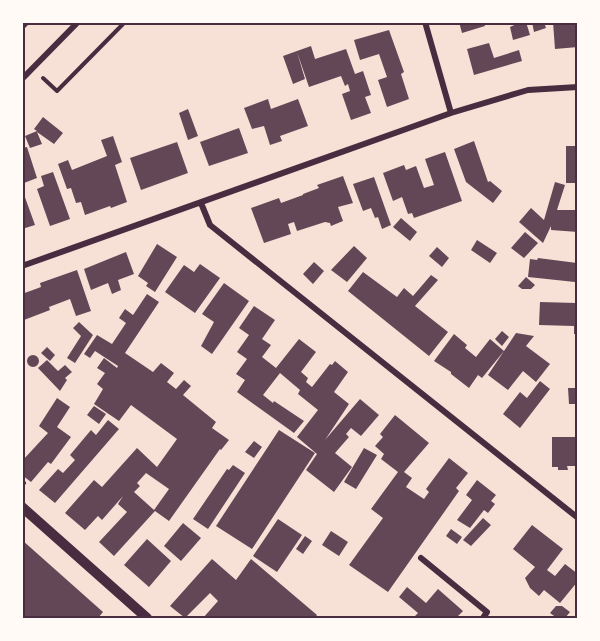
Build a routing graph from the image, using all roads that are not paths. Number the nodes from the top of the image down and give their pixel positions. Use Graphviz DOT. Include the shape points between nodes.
graph roads {
  1 [pos="78,22"];
  2 [pos="425,22"];
  3 [pos="22,79"];
  4 [pos="578,87"];
  5 [pos="451,113"];
  6 [pos="201,203"];
  7 [pos="22,266"];
  8 [pos="22,507"];
  9 [pos="578,518"];
  10 [pos="421,558"];
  11 [pos="147,618"];
  12 [pos="483,618"];
  1 -- 3 [label="street"];
  2 -- 5 [label="street"];
  4 -- 5 [label="street" via="528,90"];
  5 -- 6 [label="street"];
  6 -- 7 [label="street"];
  6 -- 9 [label="street" via="210,225"];
  8 -- 11 [label="street"];
  10 -- 12 [label="street" via="487,612"];
}
